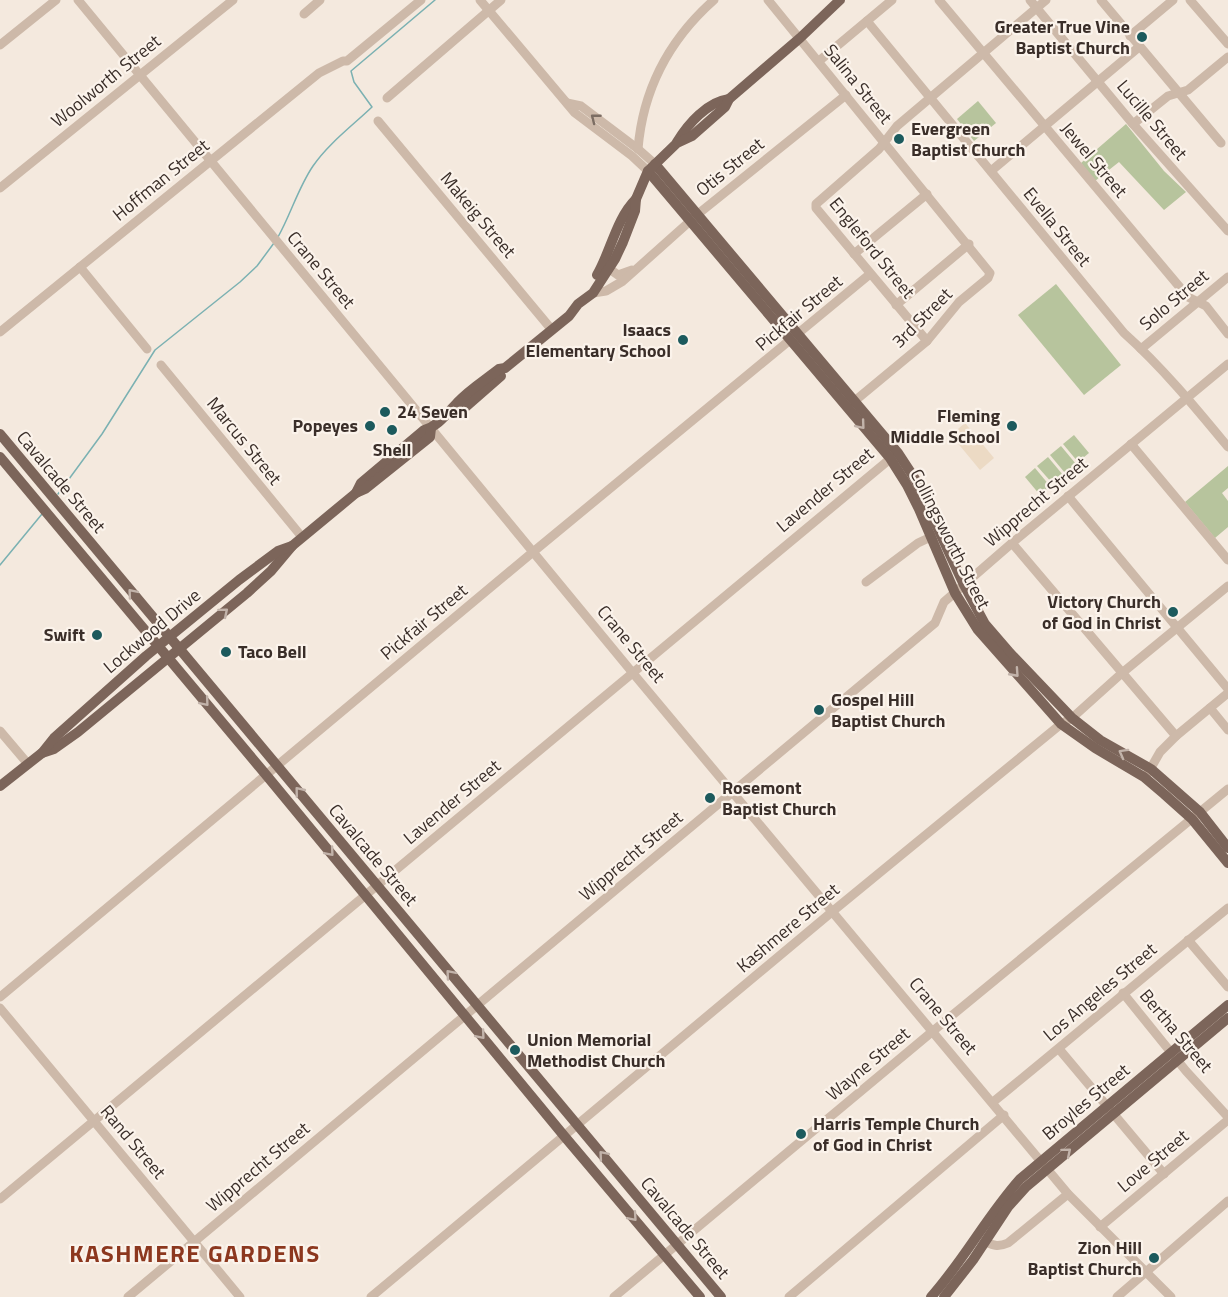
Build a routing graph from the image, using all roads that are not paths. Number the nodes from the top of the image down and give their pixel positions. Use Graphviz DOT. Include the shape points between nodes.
graph roads {
  1 [pos="56,0"];
  2 [pos="78,0"];
  3 [pos="233,0"];
  4 [pos="320,0"];
  5 [pos="421,0"];
  6 [pos="480,0"];
  7 [pos="501,0"];
  8 [pos="714,0"];
  9 [pos="768,0"];
  10 [pos="840,0"];
  11 [pos="891,0"];
  12 [pos="939,0"];
  13 [pos="1046,0"];
  14 [pos="1101,0"];
  15 [pos="1173,0"];
  16 [pos="1190,0"];
  17 [pos="1034,4"];
  18 [pos="489,11"];
  19 [pos="304,14"];
  20 [pos="867,21"];
  21 [pos="1130,36"];
  22 [pos="801,38"];
  23 [pos="1228,44"];
  24 [pos="0,45"];
  25 [pos="1139,47"];
  26 [pos="983,53"];
  27 [pos="1228,57"];
  28 [pos="819,61"];
  29 [pos="139,75"];
  30 [pos="1098,82"];
  31 [pos="1178,93"];
  32 [pos="846,95"];
  33 [pos="930,97"];
  34 [pos="387,98"];
  35 [pos="567,103"];
  36 [pos="378,121"];
  37 [pos="640,124"];
  38 [pos="1133,124"];
  39 [pos="1044,126"];
  40 [pos="625,139"];
  41 [pos="884,142"];
  42 [pos="1221,143"];
  43 [pos="638,148"];
  44 [pos="210,162"];
  45 [pos="651,167"];
  46 [pos="990,171"];
  47 [pos="0,188"];
  48 [pos="927,194"];
  49 [pos="694,218"];
  50 [pos="1228,231"];
  51 [pos="969,244"];
  52 [pos="854,254"];
  53 [pos="80,267"];
  54 [pos="636,268"];
  55 [pos="604,269"];
  56 [pos="990,273"];
  57 [pos="870,274"];
  58 [pos="1228,277"];
  59 [pos="623,281"];
  60 [pos="593,293"];
  61 [pos="582,301"];
  62 [pos="1198,301"];
  63 [pos="896,305"];
  64 [pos="552,330"];
  65 [pos="0,332"];
  66 [pos="1228,334"];
  67 [pos="795,338"];
  68 [pos="927,341"];
  69 [pos="147,349"];
  70 [pos="1141,349"];
  71 [pos="1228,364"];
  72 [pos="161,365"];
  73 [pos="1186,397"];
  74 [pos="850,404"];
  75 [pos="431,428"];
  76 [pos="0,434"];
  77 [pos="1131,444"];
  78 [pos="1228,447"];
  79 [pos="894,455"];
  80 [pos="0,457"];
  81 [pos="24,464"];
  82 [pos="14,473"];
  83 [pos="1068,496"];
  84 [pos="936,535"];
  85 [pos="302,537"];
  86 [pos="1012,543"];
  87 [pos="292,546"];
  88 [pos="96,549"];
  89 [pos="533,552"];
  90 [pos="85,559"];
  91 [pos="1228,560"];
  92 [pos="239,580"];
  93 [pos="866,582"];
  94 [pos="964,585"];
  95 [pos="1228,586"];
  96 [pos="247,593"];
  97 [pos="955,593"];
  98 [pos="1177,628"];
  99 [pos="169,638"];
  100 [pos="157,647"];
  101 [pos="178,649"];
  102 [pos="167,658"];
  103 [pos="632,672"];
  104 [pos="1122,673"];
  105 [pos="1228,691"];
  106 [pos="1210,708"];
  107 [pos="84,711"];
  108 [pos="1072,718"];
  109 [pos="93,720"];
  110 [pos="1062,724"];
  111 [pos="1228,730"];
  112 [pos="0,731"];
  113 [pos="1176,736"];
  114 [pos="42,753"];
  115 [pos="28,764"];
  116 [pos="278,766"];
  117 [pos="1147,773"];
  118 [pos="267,776"];
  119 [pos="0,786"];
  120 [pos="1228,789"];
  121 [pos="733,791"];
  122 [pos="1196,816"];
  123 [pos="327,826"];
  124 [pos="316,836"];
  125 [pos="1228,848"];
  126 [pos="1228,863"];
  127 [pos="378,886"];
  128 [pos="366,896"];
  129 [pos="1228,908"];
  130 [pos="833,911"];
  131 [pos="1188,940"];
  132 [pos="428,947"];
  133 [pos="416,956"];
  134 [pos="1228,987"];
  135 [pos="1123,993"];
  136 [pos="0,997"];
  137 [pos="1228,1005"];
  138 [pos="478,1006"];
  139 [pos="0,1008"];
  140 [pos="465,1017"];
  141 [pos="1228,1018"];
  142 [pos="933,1031"];
  143 [pos="1059,1049"];
  144 [pos="1175,1056"];
  145 [pos="528,1066"];
  146 [pos="515,1077"];
  147 [pos="993,1102"];
  148 [pos="1110,1109"];
  149 [pos="1004,1115"];
  150 [pos="1228,1119"];
  151 [pos="94,1121"];
  152 [pos="578,1126"];
  153 [pos="565,1137"];
  154 [pos="1045,1164"];
  155 [pos="1164,1174"];
  156 [pos="628,1186"];
  157 [pos="1068,1194"];
  158 [pos="616,1197"];
  159 [pos="0,1199"];
  160 [pos="1228,1201"];
  161 [pos="1100,1227"];
  162 [pos="982,1239"];
  163 [pos="194,1242"];
  164 [pos="677,1245"];
  165 [pos="665,1255"];
  166 [pos="1145,1273"];
  167 [pos="128,1297"];
  168 [pos="240,1297"];
  169 [pos="371,1297"];
  170 [pos="614,1297"];
  171 [pos="700,1297"];
  172 [pos="721,1297"];
  173 [pos="789,1297"];
  174 [pos="935,1297"];
  175 [pos="1117,1297"];
  176 [pos="1171,1297"];
  1 -- 24 [label="street"];
  2 -- 29 [label="street, Crane Street"];
  3 -- 29 [label="street, Woolworth Street"];
  4 -- 19 [label="street"];
  5 -- 44 [label="street, Hoffman Street" via="347,62 319,73"];
  6 -- 18 [label="street, Collingsworth Street"];
  7 -- 18 [label="street"];
  8 -- 37 [label="street" via="679,37 661,64"];
  9 -- 22 [label="street, Salina Street"];
  10 -- 22 [label="main road, Lockwood Drive"];
  11 -- 20 [label="street"];
  12 -- 26 [label="street, Jewel Street"];
  13 -- 17 [label="street"];
  14 -- 21 [label="street"];
  15 -- 21 [label="street"];
  16 -- 23 [label="street"];
  17 -- 26 [label="street"];
  17 -- 30 [label="street, Lucille Street"];
  18 -- 34 [label="street"];
  18 -- 35 [label="street, Collingsworth Street"];
  20 -- 28 [label="street"];
  20 -- 33 [label="street, Evella Street"];
  21 -- 25 [label="street"];
  22 -- 28 [label="street, Salina Street"];
  22 -- 45 [label="main road, Lockwood Drive" via="692,136 677,142"];
  25 -- 30 [label="street"];
  25 -- 31 [label="street"];
  26 -- 33 [label="street"];
  26 -- 39 [label="street, Jewel Street"];
  27 -- 31 [label="street" via="1188,90"];
  28 -- 32 [label="street, Salina Street"];
  29 -- 44 [label="street, Crane Street"];
  29 -- 47 [label="street, Woolworth Street"];
  30 -- 38 [label="street, Lucille Street"];
  30 -- 39 [label="street"];
  31 -- 38 [label="street" via="1168,96"];
  31 -- 42 [label="street"];
  32 -- 41 [label="street, Salina Street"];
  32 -- 49 [label="street, Otis Street"];
  33 -- 41 [label="street"];
  33 -- 46 [label="street, Evella Street"];
  40 -- 35 [label="street, Collingsworth Street, one-way" via="581,106"];
  35 -- 45 [label="street, Collingsworth Street" via="574,113"];
  36 -- 64 [label="street, Makeig Street"];
  37 -- 40 [label="street"];
  37 -- 43 [label="street"];
  38 -- 50 [label="street, Lucille Street"];
  39 -- 46 [label="street"];
  39 -- 62 [label="street, Jewel Street" via="1188,297"];
  40 -- 43 [label="street, Collingsworth Street"];
  41 -- 48 [label="street, Salina Street"];
  41 -- 52 [label="street, Engleford Street" via="816,204"];
  43 -- 45 [label="street, Collingsworth Street"];
  44 -- 53 [label="street, Hoffman Street"];
  44 -- 75 [label="street, Crane Street"];
  45 -- 49 [label="main road, Collingsworth Street"];
  45 -- 55 [label="main road, Lockwood Drive" via="636,199 627,208"];
  46 -- 70 [label="street, Evella Street" via="1102,308"];
  48 -- 51 [label="street, Salina Street"];
  48 -- 52 [label="street"];
  49 -- 54 [label="street, Otis Street"];
  49 -- 67 [label="main road, Collingsworth Street"];
  51 -- 56 [label="street, Salina Street"];
  51 -- 63 [label="street"];
  52 -- 57 [label="street, Engleford Street"];
  53 -- 65 [label="street, Hoffman Street"];
  53 -- 69 [label="street"];
  54 -- 55 [label="street" via="618,275"];
  54 -- 59 [label="street, Otis Street"];
  55 -- 59 [label="street"];
  55 -- 60 [label="main road, Lockwood Drive"];
  55 -- 61 [label="main road, Lockwood Drive"];
  56 -- 68 [label="street, 3rd Street" via="944,318"];
  57 -- 63 [label="street, Engleford Street"];
  57 -- 67 [label="street, Pickfair Street"];
  58 -- 62 [label="street, Solo Street"];
  59 -- 60 [label="street, Otis Street"];
  60 -- 61 [label="main road, Lockwood Drive"];
  61 -- 64 [label="main road, Lockwood Drive"];
  62 -- 66 [label="street, Jewel Street"];
  62 -- 70 [label="street, Solo Street"];
  63 -- 68 [label="street, Engleford Street"];
  64 -- 75 [label="main road, Lockwood Drive" via="461,411 451,411"];
  67 -- 74 [label="main road, Collingsworth Street"];
  67 -- 89 [label="street, Pickfair Street"];
  68 -- 74 [label="street, 3rd Street"];
  70 -- 73 [label="street, Evella Street"];
  71 -- 73 [label="street, Wipprecht Street"];
  72 -- 85 [label="street, Marcus Street"];
  73 -- 77 [label="street, Wipprecht Street"];
  73 -- 78 [label="street, Evella Street"];
  74 -- 79 [label="main road, Collingsworth Street"];
  75 -- 85 [label="main road, Lockwood Drive" via="361,483 356,493"];
  75 -- 89 [label="street, Crane Street"];
  76 -- 81 [label="main road, Cavalcade Street"];
  77 -- 83 [label="street, Wipprecht Street"];
  77 -- 91 [label="street"];
  79 -- 84 [label="main road, Collingsworth Street"];
  79 -- 103 [label="street, Lavender Street"];
  80 -- 82 [label="main road, Cavalcade Street"];
  81 -- 82 [label="main road"];
  81 -- 88 [label="main road, Cavalcade Street"];
  82 -- 90 [label="main road, Cavalcade Street"];
  83 -- 86 [label="street, Wipprecht Street"];
  83 -- 98 [label="street"];
  84 -- 93 [label="street" via="918,543"];
  84 -- 94 [label="main road, Collingsworth Street"];
  84 -- 97 [label="main road, Collingsworth Street"];
  85 -- 87 [label="main road, Lockwood Drive"];
  86 -- 94 [label="street, Wipprecht Street"];
  86 -- 104 [label="street"];
  87 -- 92 [label="main road, Lockwood Drive"];
  87 -- 96 [label="main road, Lockwood Drive"];
  88 -- 90 [label="main road"];
  99 -- 88 [label="main road, Cavalcade Street, one-way"];
  89 -- 103 [label="street, Crane Street"];
  89 -- 116 [label="street, Pickfair Street"];
  90 -- 100 [label="main road, Cavalcade Street"];
  92 -- 96 [label="main road"];
  92 -- 99 [label="main road, Lockwood Drive"];
  94 -- 97 [label="street, Wipprecht Street"];
  94 -- 108 [label="main road, Collingsworth Street" via="985,624"];
  95 -- 98 [label="street, Kashmere Street"];
  101 -- 96 [label="main road, Lockwood Drive, one-way"];
  97 -- 110 [label="main road, Collingsworth Street, one-way" via="978,630"];
  97 -- 121 [label="street, Wipprecht Street" via="944,602 935,623"];
  98 -- 104 [label="street, Kashmere Street"];
  98 -- 105 [label="street"];
  99 -- 100 [label="main road, Lockwood Drive"];
  99 -- 101 [label="main road, Cavalcade Street"];
  100 -- 102 [label="main road, Cavalcade Street"];
  100 -- 107 [label="main road, Lockwood Drive"];
  101 -- 102 [label="main road, Lockwood Drive"];
  101 -- 116 [label="main road, Cavalcade Street"];
  102 -- 109 [label="main road, Lockwood Drive"];
  102 -- 118 [label="main road, Cavalcade Street, one-way"];
  103 -- 121 [label="street, Crane Street"];
  103 -- 127 [label="street, Lavender Street"];
  104 -- 108 [label="street, Kashmere Street"];
  104 -- 113 [label="street"];
  105 -- 106 [label="street"];
  106 -- 111 [label="street"];
  106 -- 113 [label="street"];
  107 -- 109 [label="main road"];
  107 -- 114 [label="main road, Lockwood Drive"];
  108 -- 110 [label="street, Kashmere Street"];
  117 -- 108 [label="main road, Collingsworth Street, one-way"];
  109 -- 114 [label="main road, Lockwood Drive" via="54,749"];
  110 -- 117 [label="main road, Collingsworth Street" via="1095,748"];
  110 -- 130 [label="street, Kashmere Street"];
  112 -- 115 [label="street"];
  113 -- 117 [label="street"];
  114 -- 115 [label="main road, Lockwood Drive"];
  115 -- 119 [label="main road, Lockwood Drive"];
  116 -- 118 [label="street, Pickfair Street"];
  123 -- 116 [label="main road, Cavalcade Street, one-way"];
  117 -- 122 [label="main road, Collingsworth Street"];
  118 -- 124 [label="main road, Cavalcade Street"];
  118 -- 136 [label="street, Pickfair Street"];
  120 -- 122 [label="street, Wayne Street"];
  121 -- 130 [label="street, Crane Street"];
  121 -- 138 [label="street, Wipprecht Street"];
  122 -- 125 [label="main road, Collingsworth Street"];
  122 -- 126 [label="main road, Collingsworth Street"];
  122 -- 142 [label="street, Wayne Street"];
  123 -- 124 [label="main road"];
  123 -- 127 [label="main road, Cavalcade Street"];
  124 -- 128 [label="main road, Cavalcade Street, one-way"];
  127 -- 128 [label="street, Lavender Street"];
  127 -- 132 [label="main road, Cavalcade Street"];
  128 -- 133 [label="main road, Cavalcade Street"];
  128 -- 151 [label="street, Lavender Street"];
  129 -- 131 [label="street, Los Angeles Street"];
  130 -- 142 [label="street, Crane Street"];
  130 -- 152 [label="street, Kashmere Street"];
  131 -- 134 [label="street"];
  131 -- 135 [label="street, Los Angeles Street"];
  132 -- 133 [label="main road"];
  138 -- 132 [label="main road, Cavalcade Street, one-way"];
  133 -- 140 [label="main road, Cavalcade Street"];
  135 -- 143 [label="street, Los Angeles Street"];
  135 -- 144 [label="street, Bertha Street"];
  137 -- 144 [label="main road, Broyles Street"];
  138 -- 140 [label="street, Wipprecht Street"];
  138 -- 145 [label="main road, Cavalcade Street"];
  139 -- 151 [label="street, Rand Street"];
  140 -- 146 [label="main road, Cavalcade Street, one-way"];
  140 -- 163 [label="street, Wipprecht Street"];
  141 -- 144 [label="main road, Broyles Street"];
  142 -- 147 [label="street, Crane Street"];
  142 -- 164 [label="street, Wayne Street"];
  143 -- 147 [label="street, Los Angeles Street"];
  143 -- 148 [label="street"];
  144 -- 148 [label="main road, Broyles Street"];
  144 -- 150 [label="street, Bertha Street"];
  145 -- 146 [label="main road"];
  145 -- 152 [label="main road, Cavalcade Street"];
  146 -- 153 [label="main road, Cavalcade Street"];
  147 -- 149 [label="street, Crane Street"];
  148 -- 154 [label="main road, Broyles Street"];
  148 -- 155 [label="street"];
  149 -- 154 [label="street, Crane Street"];
  149 -- 173 [label="street"];
  150 -- 155 [label="street, Love Street"];
  151 -- 159 [label="street, Lavender Street"];
  151 -- 163 [label="street, Rand Street"];
  152 -- 153 [label="street, Kashmere Street"];
  156 -- 152 [label="main road, Cavalcade Street, one-way"];
  153 -- 158 [label="main road, Cavalcade Street"];
  153 -- 169 [label="street, Kashmere Street"];
  154 -- 157 [label="street, Crane Street"];
  154 -- 162 [label="main road, Broyles Street"];
  155 -- 161 [label="street, Love Street"];
  156 -- 158 [label="main road"];
  156 -- 164 [label="main road, Cavalcade Street"];
  157 -- 161 [label="street, Crane Street"];
  157 -- 162 [label="street" via="1008,1243 994,1246"];
  158 -- 165 [label="main road, Cavalcade Street, one-way"];
  160 -- 166 [label="street"];
  161 -- 166 [label="street, Crane Street"];
  162 -- 174 [label="main road, Broyles Street"];
  163 -- 167 [label="street, Wipprecht Street"];
  163 -- 168 [label="street, Rand Street"];
  164 -- 165 [label="street, Wayne Street"];
  164 -- 172 [label="main road, Cavalcade Street"];
  165 -- 170 [label="street, Wayne Street"];
  165 -- 171 [label="main road, Cavalcade Street"];
  166 -- 175 [label="street"];
  166 -- 176 [label="street, Crane Street"];
}
